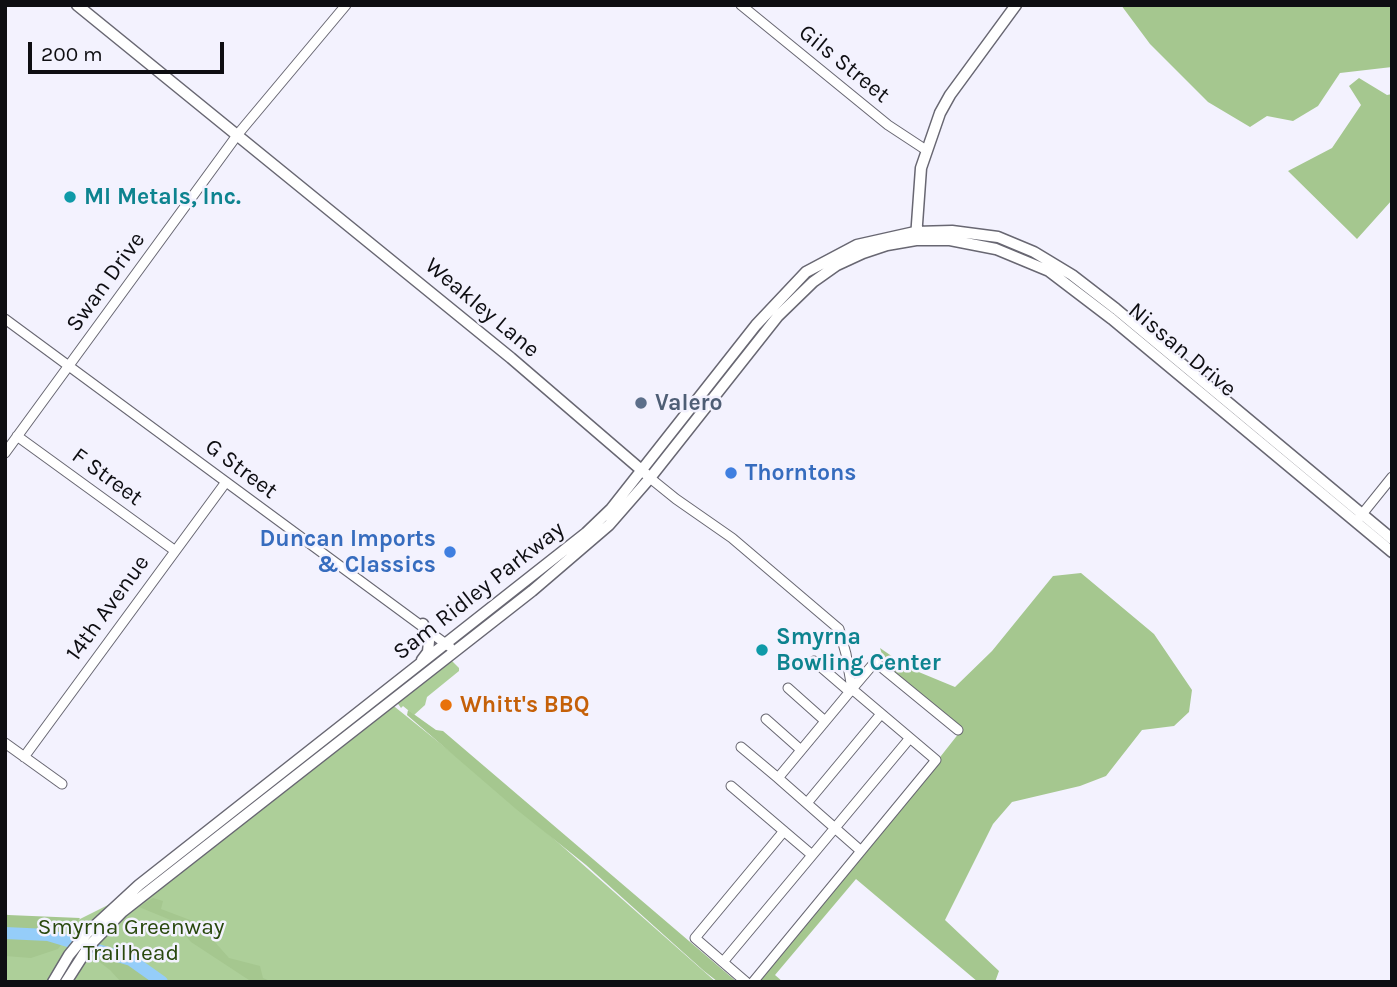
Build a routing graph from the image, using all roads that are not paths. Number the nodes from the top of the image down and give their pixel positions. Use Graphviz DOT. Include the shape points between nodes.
graph roads {
  1 [pos="77,5"];
  2 [pos="346,5"];
  3 [pos="741,5"];
  4 [pos="1015,6"];
  5 [pos="237,134"];
  6 [pos="926,150"];
  7 [pos="916,236"];
  8 [pos="5,319"];
  9 [pos="70,365"];
  10 [pos="17,436"];
  11 [pos="5,453"];
  12 [pos="646,474"];
  13 [pos="1392,477"];
  14 [pos="226,482"];
  15 [pos="1359,518"];
  16 [pos="1392,539"];
  17 [pos="174,550"];
  18 [pos="1392,552"];
  19 [pos="423,624"];
  20 [pos="450,647"];
  21 [pos="814,661"];
  22 [pos="418,665"];
  23 [pos="788,688"];
  24 [pos="851,691"];
  25 [pos="881,713"];
  26 [pos="766,719"];
  27 [pos="825,721"];
  28 [pos="958,730"];
  29 [pos="910,738"];
  30 [pos="5,743"];
  31 [pos="741,747"];
  32 [pos="801,750"];
  33 [pos="24,757"];
  34 [pos="778,778"];
  35 [pos="62,784"];
  36 [pos="731,786"];
  37 [pos="807,803"];
  38 [pos="834,827"];
  39 [pos="784,831"];
  40 [pos="861,851"];
  41 [pos="812,855"];
  42 [pos="723,962"];
  43 [pos="53,982"];
  44 [pos="66,982"];
  45 [pos="746,982"];
  46 [pos="753,982"];
  1 -- 5 [label="main road, Weakley Lane"];
  2 -- 5 [label="street, Swan Drive"];
  3 -- 6 [label="street, Gils Street" via="888,125"];
  4 -- 6 [label="main road" via="950,95"];
  5 -- 9 [label="street, Swan Drive"];
  5 -- 12 [label="main road, Weakley Lane"];
  6 -- 7 [label="main road" via="918,185"];
  7 -- 12 [label="main road, Sam Ridley Parkway" via="857,245 806,272 756,325"];
  7 -- 15 [label="main road, Nissan Drive" via="952,231 998,237 1072,275"];
  8 -- 9 [label="street, G Street"];
  9 -- 10 [label="street, Swan Drive"];
  9 -- 14 [label="street, G Street"];
  10 -- 11 [label="street, Swan Drive"];
  10 -- 17 [label="street, F Street"];
  12 -- 20 [label="main road, Sam Ridley Parkway" via="609,525"];
  12 -- 24 [label="street, Weakley Lane" via="733,538 839,629"];
  13 -- 15 [label="street"];
  14 -- 17 [label="street, 14th Avenue"];
  14 -- 19 [label="street, G Street"];
  15 -- 16 [label="main road, Nissan Drive"];
  15 -- 18 [label="main road, Nissan Drive"];
  17 -- 33 [label="street, 14th Avenue"];
  19 -- 20 [label="street, G Street"];
  19 -- 22 [label="main road" via="428,652"];
  20 -- 22 [label="main road, Sam Ridley Parkway"];
  20 -- 44 [label="main road, Sam Ridley Parkway" via="122,912 89,946"];
  21 -- 24 [label="street"];
  22 -- 43 [label="main road, Sam Ridley Parkway" via="139,886 94,926"];
  23 -- 27 [label="street"];
  24 -- 25 [label="street"];
  24 -- 27 [label="street"];
  24 -- 28 [label="street" via="875,662"];
  25 -- 29 [label="street"];
  25 -- 37 [label="street"];
  26 -- 32 [label="street"];
  27 -- 32 [label="street"];
  29 -- 38 [label="street"];
  29 -- 40 [label="street" via="936,760"];
  30 -- 33 [label="street"];
  31 -- 34 [label="street"];
  32 -- 34 [label="street"];
  33 -- 35 [label="street"];
  34 -- 37 [label="street"];
  36 -- 39 [label="street"];
  37 -- 38 [label="street"];
  38 -- 40 [label="street"];
  38 -- 41 [label="street"];
  39 -- 41 [label="street"];
  39 -- 42 [label="street" via="695,938"];
  40 -- 46 [label="street"];
  41 -- 42 [label="street"];
  42 -- 45 [label="street"];
}
